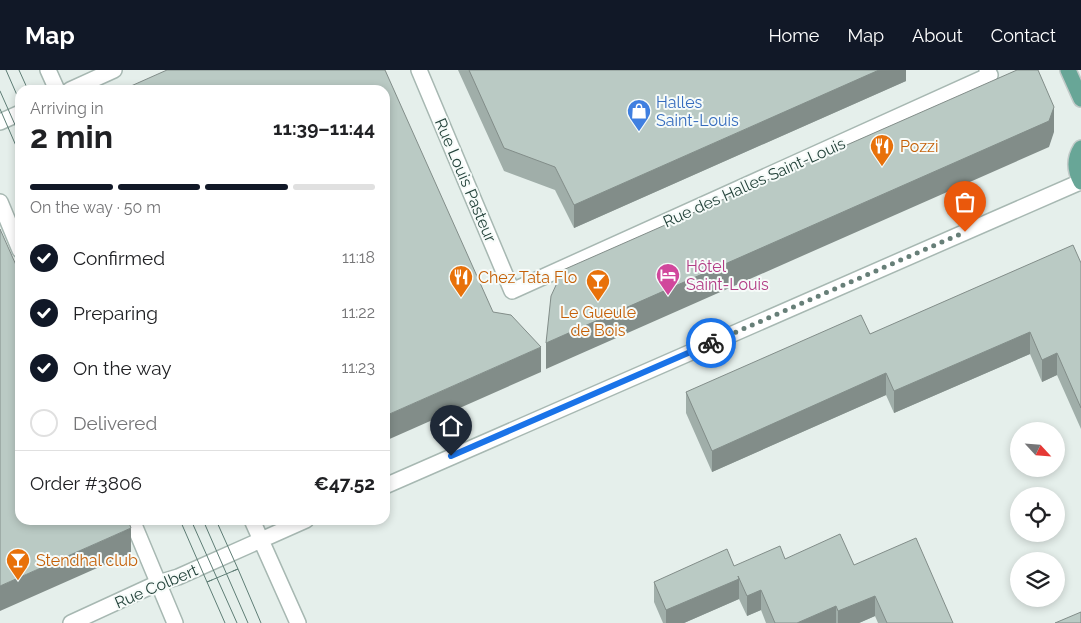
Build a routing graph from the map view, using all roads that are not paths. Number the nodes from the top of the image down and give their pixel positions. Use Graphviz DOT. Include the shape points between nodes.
graph roads {
  1 [pos="48,70"];
  2 [pos="114,70"];
  3 [pos="419,70"];
  4 [pos="987,70"];
  5 [pos="1068,70"];
  6 [pos="55,85"];
  7 [pos="81,85"];
  8 [pos="1081,99"];
  9 [pos="15,115"];
  10 [pos="0,122"];
  11 [pos="1081,148"];
  12 [pos="1081,182"];
  13 [pos="0,202"];
  14 [pos="15,238"];
  15 [pos="512,290"];
  16 [pos="390,484"];
  17 [pos="134,525"];
  18 [pos="254,525"];
  19 [pos="295,525"];
  20 [pos="261,540"];
  21 [pos="158,583"];
  22 [pos="71,623"];
  23 [pos="175,623"];
  24 [pos="298,623"];
  1 -- 6 [label="street"];
  2 -- 7 [label="street"];
  3 -- 15 [label="street, Rue Louis Pasteur"];
  4 -- 15 [label="street, Rue des Halles Saint-Louis" via="990,75"];
  5 -- 8 [label="main road"];
  9 -- 10 [label="street"];
  11 -- 12 [label="main road" via="1075,162"];
  12 -- 16 [label="street"];
  13 -- 14 [label="street"];
  17 -- 21 [label="street"];
  18 -- 20 [label="street"];
  19 -- 20 [label="street, Rue Colbert"];
  20 -- 21 [label="street, Rue Colbert"];
  20 -- 24 [label="street"];
  21 -- 22 [label="street, Rue Colbert"];
  21 -- 23 [label="street"];
}
